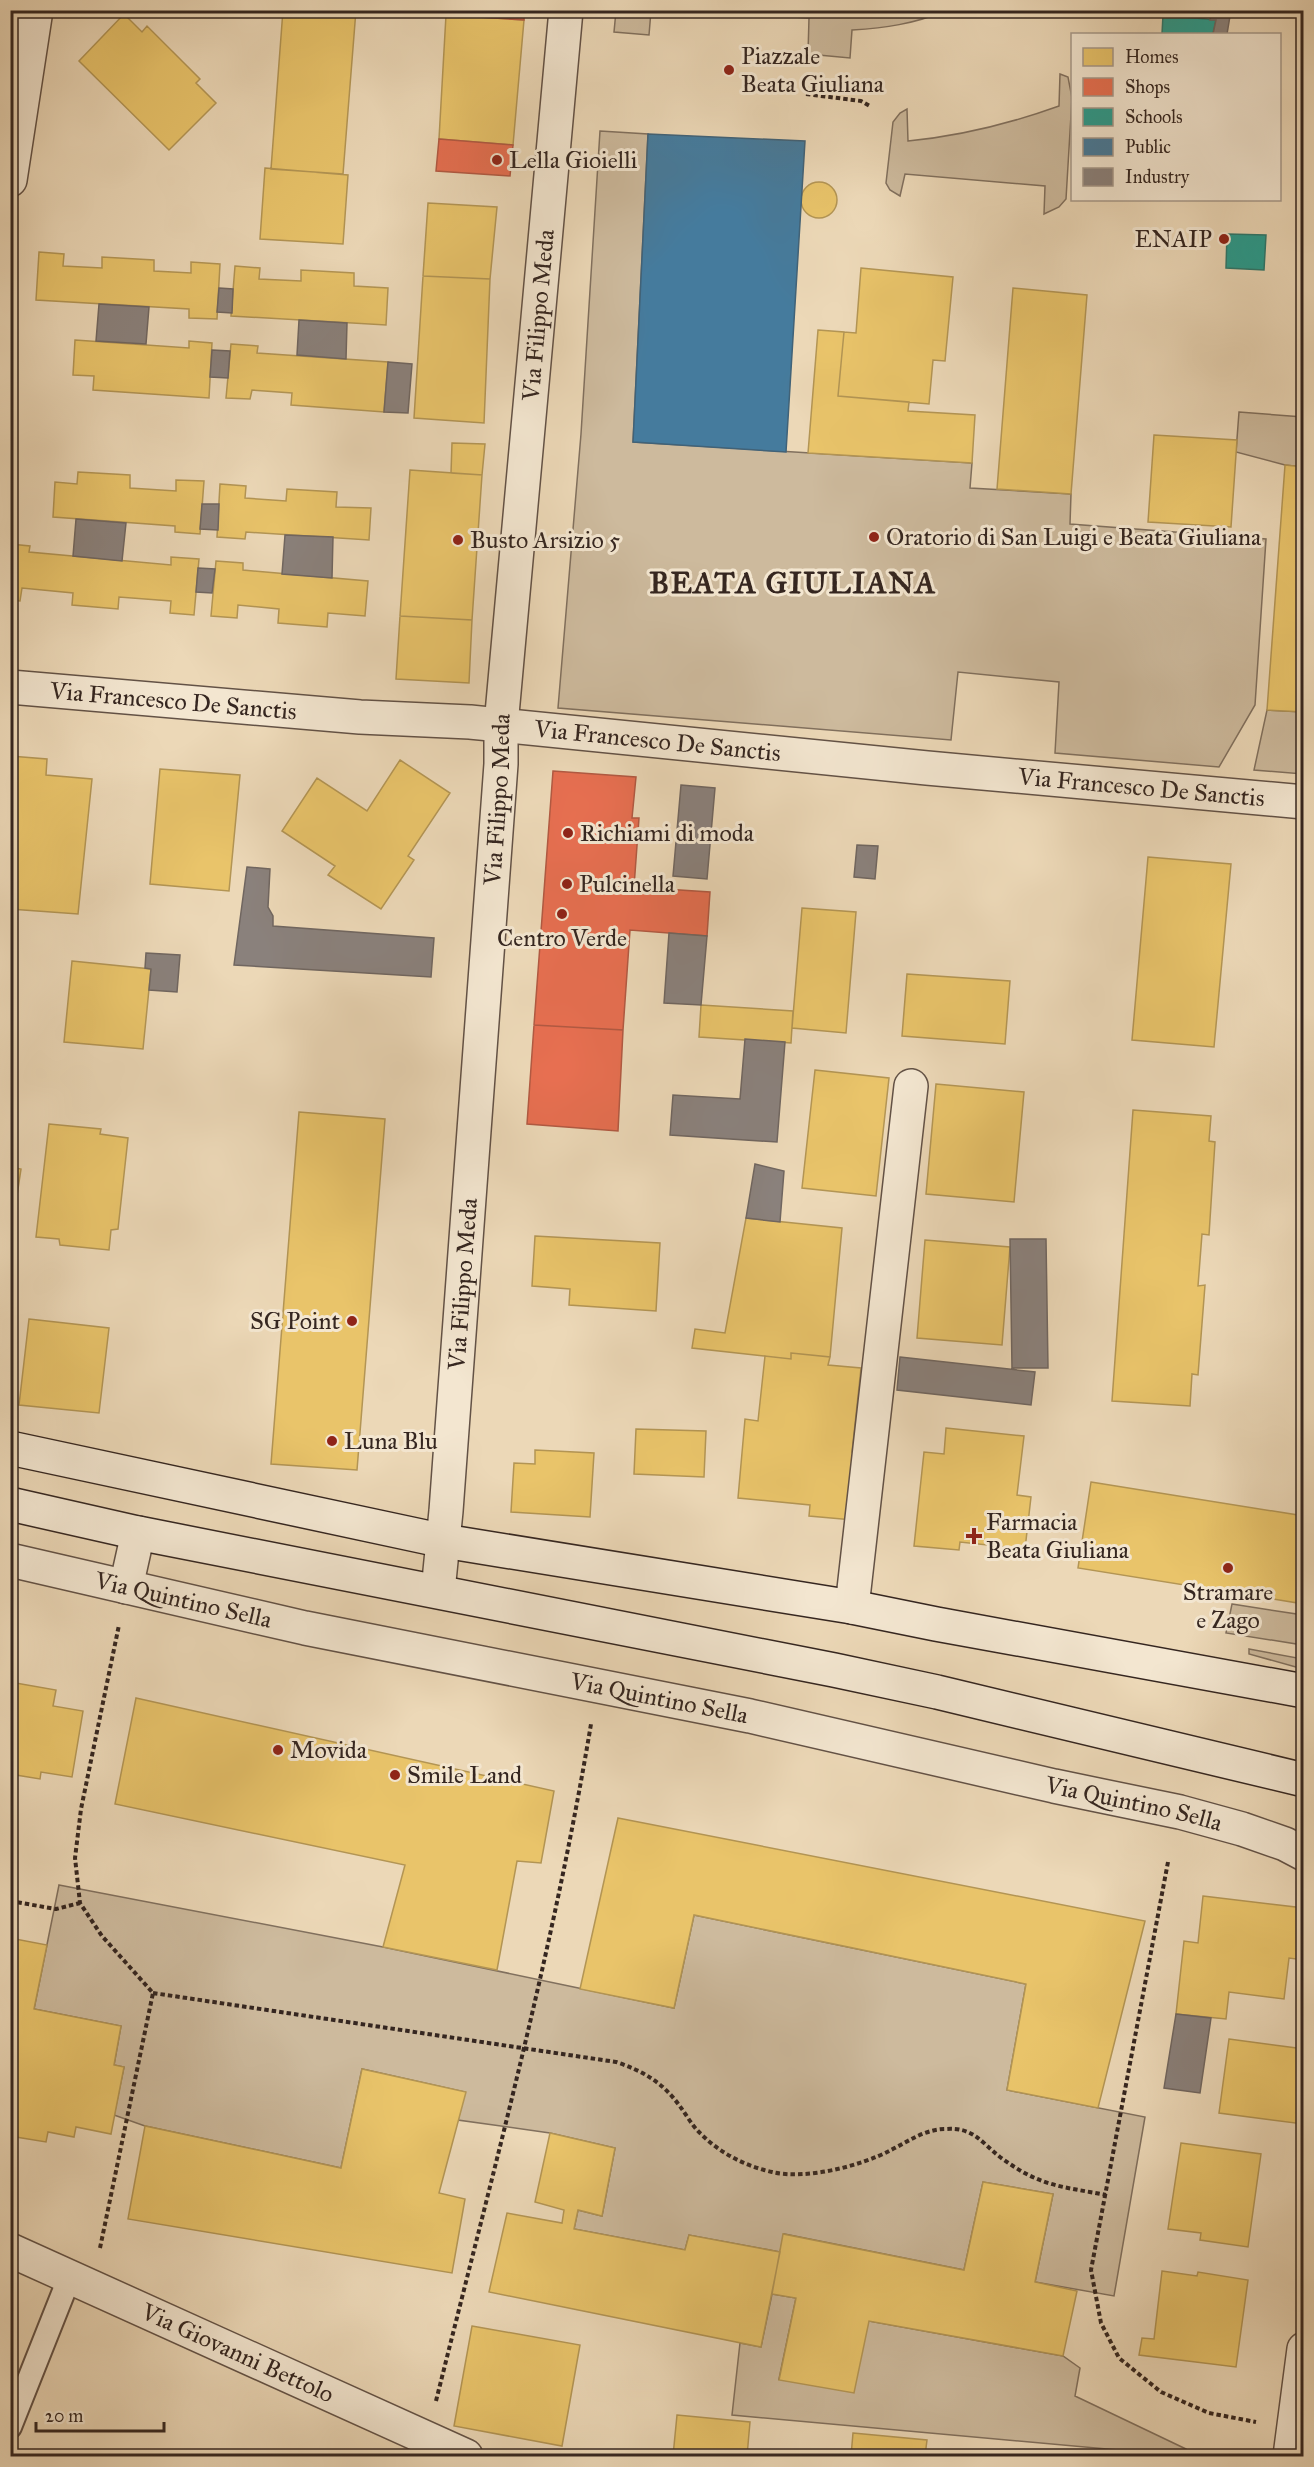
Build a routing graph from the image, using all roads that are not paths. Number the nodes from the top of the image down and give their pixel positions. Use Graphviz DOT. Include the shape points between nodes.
graph roads {
  1 [pos="36,10"];
  2 [pos="566,10"];
  3 [pos="10,180"];
  4 [pos="10,687"];
  5 [pos="501,724"];
  6 [pos="1304,802"];
  7 [pos="911,1086"];
  8 [pos="10,1448"];
  9 [pos="10,1504"];
  10 [pos="138,1533"];
  11 [pos="444,1541"];
  12 [pos="10,1560"];
  13 [pos="126,1587"];
  14 [pos="438,1591"];
  15 [pos="852,1607"];
  16 [pos="1304,1691"];
  17 [pos="1304,1780"];
  18 [pos="1304,1854"];
  19 [pos="10,2250"];
  20 [pos="80,2281"];
  21 [pos="1304,2349"];
  22 [pos="10,2427"];
  23 [pos="466,2457"];
  24 [pos="1290,2457"];
  1 -- 3 [label="street"];
  2 -- 5 [label="street, Via Filippo Meda"];
  4 -- 5 [label="street, Via Francesco De Sanctis" via="360,717"];
  5 -- 6 [label="street, Via Francesco De Sanctis"];
  5 -- 11 [label="street, Via Filippo Meda"];
  7 -- 15 [label="street"];
  8 -- 11 [label="street"];
  9 -- 10 [label="street"];
  10 -- 13 [label="street"];
  10 -- 14 [label="street"];
  11 -- 14 [label="street, Via Filippo Meda"];
  11 -- 15 [label="street"];
  12 -- 13 [label="street, Via Quintino Sella"];
  13 -- 18 [label="street, Via Quintino Sella" via="305,1628 750,1716 1180,1812 1242,1829"];
  14 -- 17 [label="street" via="937,1692"];
  15 -- 16 [label="street"];
  19 -- 20 [label="street, Via Giovanni Bettolo"];
  20 -- 22 [label="lane" via="62,2303"];
  20 -- 23 [label="street, Via Giovanni Bettolo"];
  21 -- 24 [label="street"];
}
